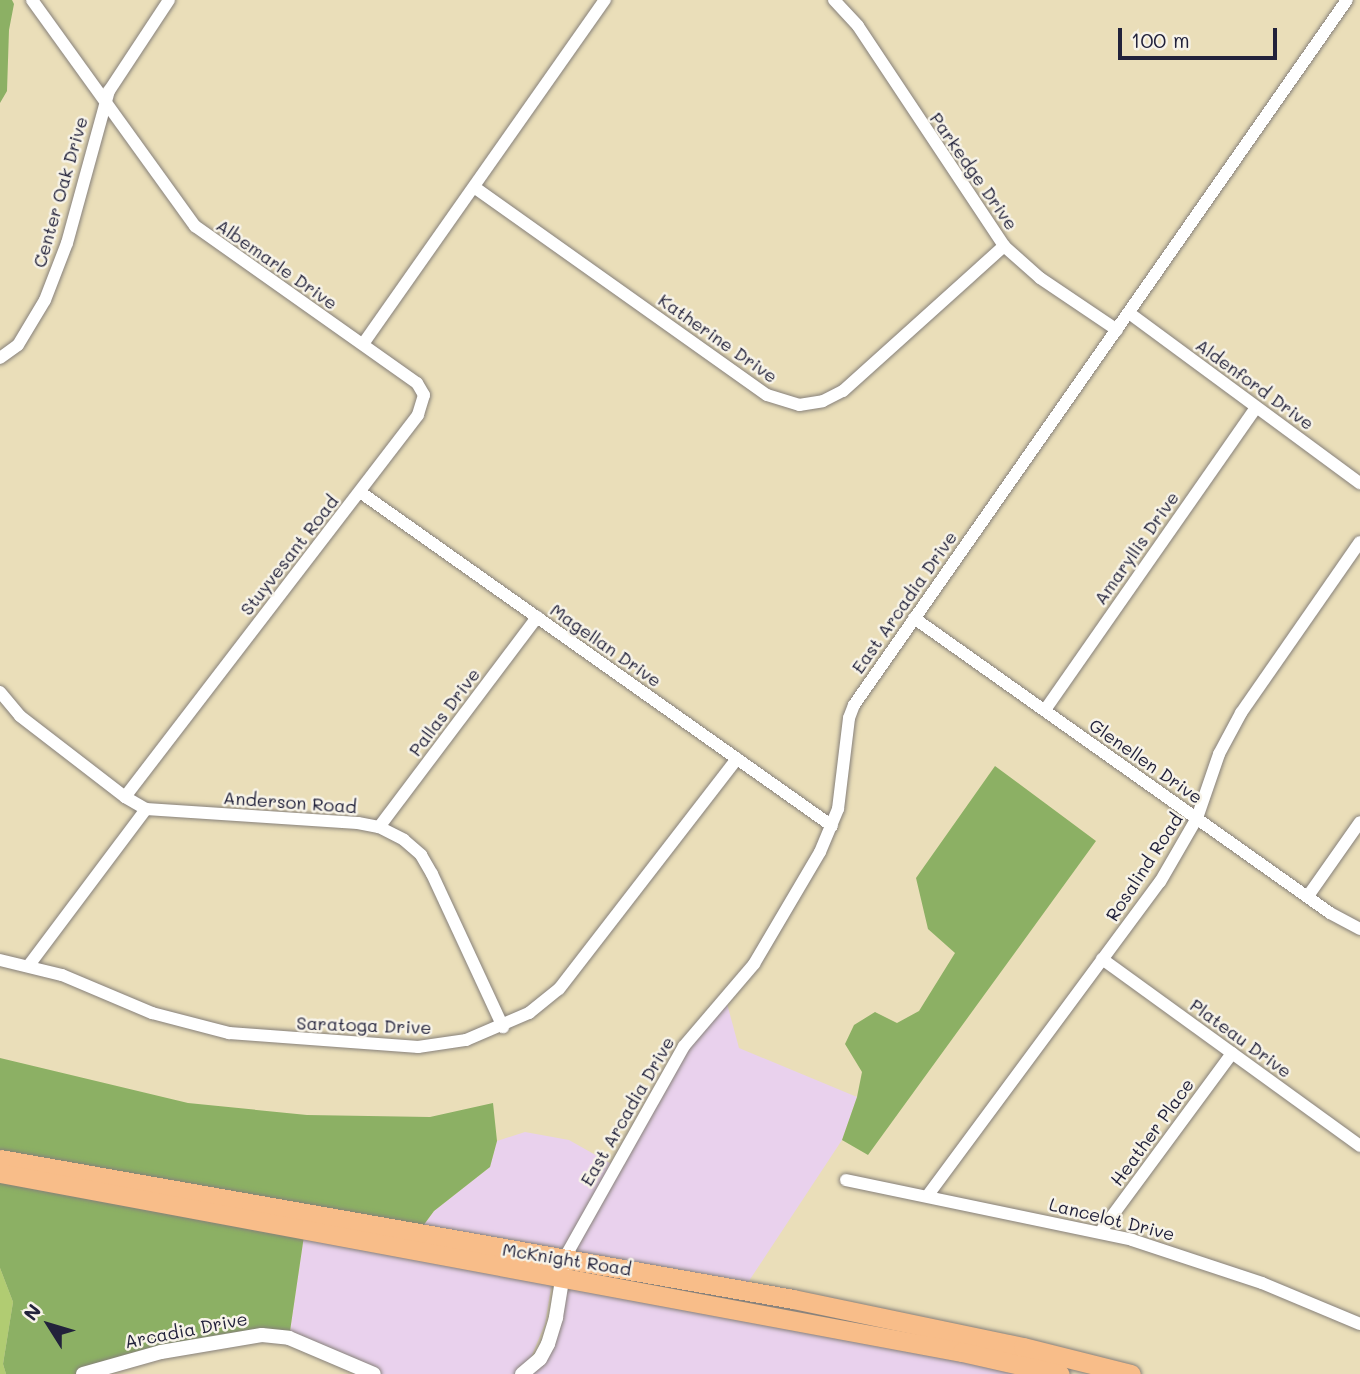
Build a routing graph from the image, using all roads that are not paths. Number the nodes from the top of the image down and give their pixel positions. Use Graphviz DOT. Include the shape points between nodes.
graph roads {
  1 [pos="32,0"];
  2 [pos="169,0"];
  3 [pos="605,0"];
  4 [pos="834,0"];
  5 [pos="1347,0"];
  6 [pos="104,103"];
  7 [pos="474,187"];
  8 [pos="1004,246"];
  9 [pos="1129,313"];
  10 [pos="1117,330"];
  11 [pos="363,344"];
  12 [pos="0,358"];
  13 [pos="1256,407"];
  14 [pos="1360,483"];
  15 [pos="360,492"];
  16 [pos="1360,542"];
  17 [pos="537,617"];
  18 [pos="914,618"];
  19 [pos="0,692"];
  20 [pos="1045,710"];
  21 [pos="737,759"];
  22 [pos="125,797"];
  23 [pos="146,809"];
  24 [pos="1197,818"];
  25 [pos="1360,822"];
  26 [pos="831,826"];
  27 [pos="379,827"];
  28 [pos="1308,897"];
  29 [pos="1360,929"];
  30 [pos="1102,959"];
  31 [pos="0,960"];
  32 [pos="29,965"];
  33 [pos="503,1027"];
  34 [pos="1232,1053"];
  35 [pos="1360,1146"];
  36 [pos="0,1160"];
  37 [pos="0,1173"];
  38 [pos="846,1180"];
  39 [pos="928,1195"];
  40 [pos="1101,1231"];
  41 [pos="560,1271"];
  42 [pos="1360,1324"];
  43 [pos="83,1374"];
  44 [pos="374,1374"];
  45 [pos="523,1374"];
  46 [pos="1060,1374"];
  47 [pos="1131,1374"];
  1 -- 6 [label="street, Center Oak Drive"];
  2 -- 6 [label="street, Center Oak Drive"];
  3 -- 7 [label="street"];
  4 -- 8 [label="street, Parkedge Drive" via="858,26"];
  5 -- 9 [label="street, East Arcadia Drive"];
  6 -- 11 [label="street, Albemarle Drive" via="195,226"];
  6 -- 12 [label="street, Center Oak Drive" via="67,243 45,300 18,345"];
  7 -- 8 [label="street, Katherine Drive" via="767,394 799,405 843,391"];
  7 -- 11 [label="street"];
  8 -- 10 [label="street, Parkedge Drive" via="1040,278"];
  9 -- 10 [label="street, East Arcadia Drive"];
  9 -- 13 [label="street, Aldenford Drive"];
  10 -- 18 [label="street, East Arcadia Drive"];
  11 -- 15 [label="street, Stuyvesant Road" via="417,383 425,402"];
  13 -- 14 [label="street, Aldenford Drive"];
  13 -- 20 [label="street, Amaryllis Drive"];
  15 -- 17 [label="street, Magellan Drive"];
  15 -- 22 [label="street, Stuyvesant Road"];
  16 -- 24 [label="street, Rosalind Road" via="1241,713 1219,754"];
  17 -- 21 [label="street, Magellan Drive"];
  17 -- 27 [label="street, Pallas Drive"];
  18 -- 20 [label="street, Glenellen Drive"];
  18 -- 26 [label="street, East Arcadia Drive" via="854,705"];
  19 -- 22 [label="street, Anderson Road" via="20,716"];
  20 -- 24 [label="street, Glenellen Drive"];
  21 -- 26 [label="street, Magellan Drive"];
  21 -- 33 [label="street, Saratoga Drive" via="565,983"];
  22 -- 23 [label="street, Anderson Road"];
  23 -- 27 [label="street, Anderson Road"];
  23 -- 32 [label="street"];
  24 -- 28 [label="street, Glenellen Drive"];
  24 -- 30 [label="street, Rosalind Road" via="1160,882"];
  25 -- 28 [label="street"];
  26 -- 41 [label="street, East Arcadia Drive" via="754,964 684,1046"];
  27 -- 33 [label="street, Anderson Road" via="404,840 427,864"];
  28 -- 29 [label="street, Glenellen Drive"];
  30 -- 34 [label="street, Plateau Drive"];
  30 -- 39 [label="street, Rosalind Road"];
  31 -- 32 [label="street, Saratoga Drive"];
  32 -- 33 [label="street, Saratoga Drive" via="152,1013 229,1034 418,1047 466,1040"];
  34 -- 35 [label="street, Plateau Drive"];
  34 -- 40 [label="street, Heather Place"];
  36 -- 41 [label="highway, McKnight Road"];
  37 -- 41 [label="highway, McKnight Road"];
  38 -- 39 [label="street, Lancelot Drive"];
  39 -- 40 [label="street, Lancelot Drive"];
  40 -- 42 [label="street, Lancelot Drive" via="1226,1270"];
  41 -- 45 [label="street" via="545,1324"];
  41 -- 46 [label="highway, McKnight Road"];
  41 -- 47 [label="highway, McKnight Road" via="846,1310 1023,1346"];
  43 -- 44 [label="street, Arcadia Drive" via="161,1352 262,1335 289,1338"];
}
